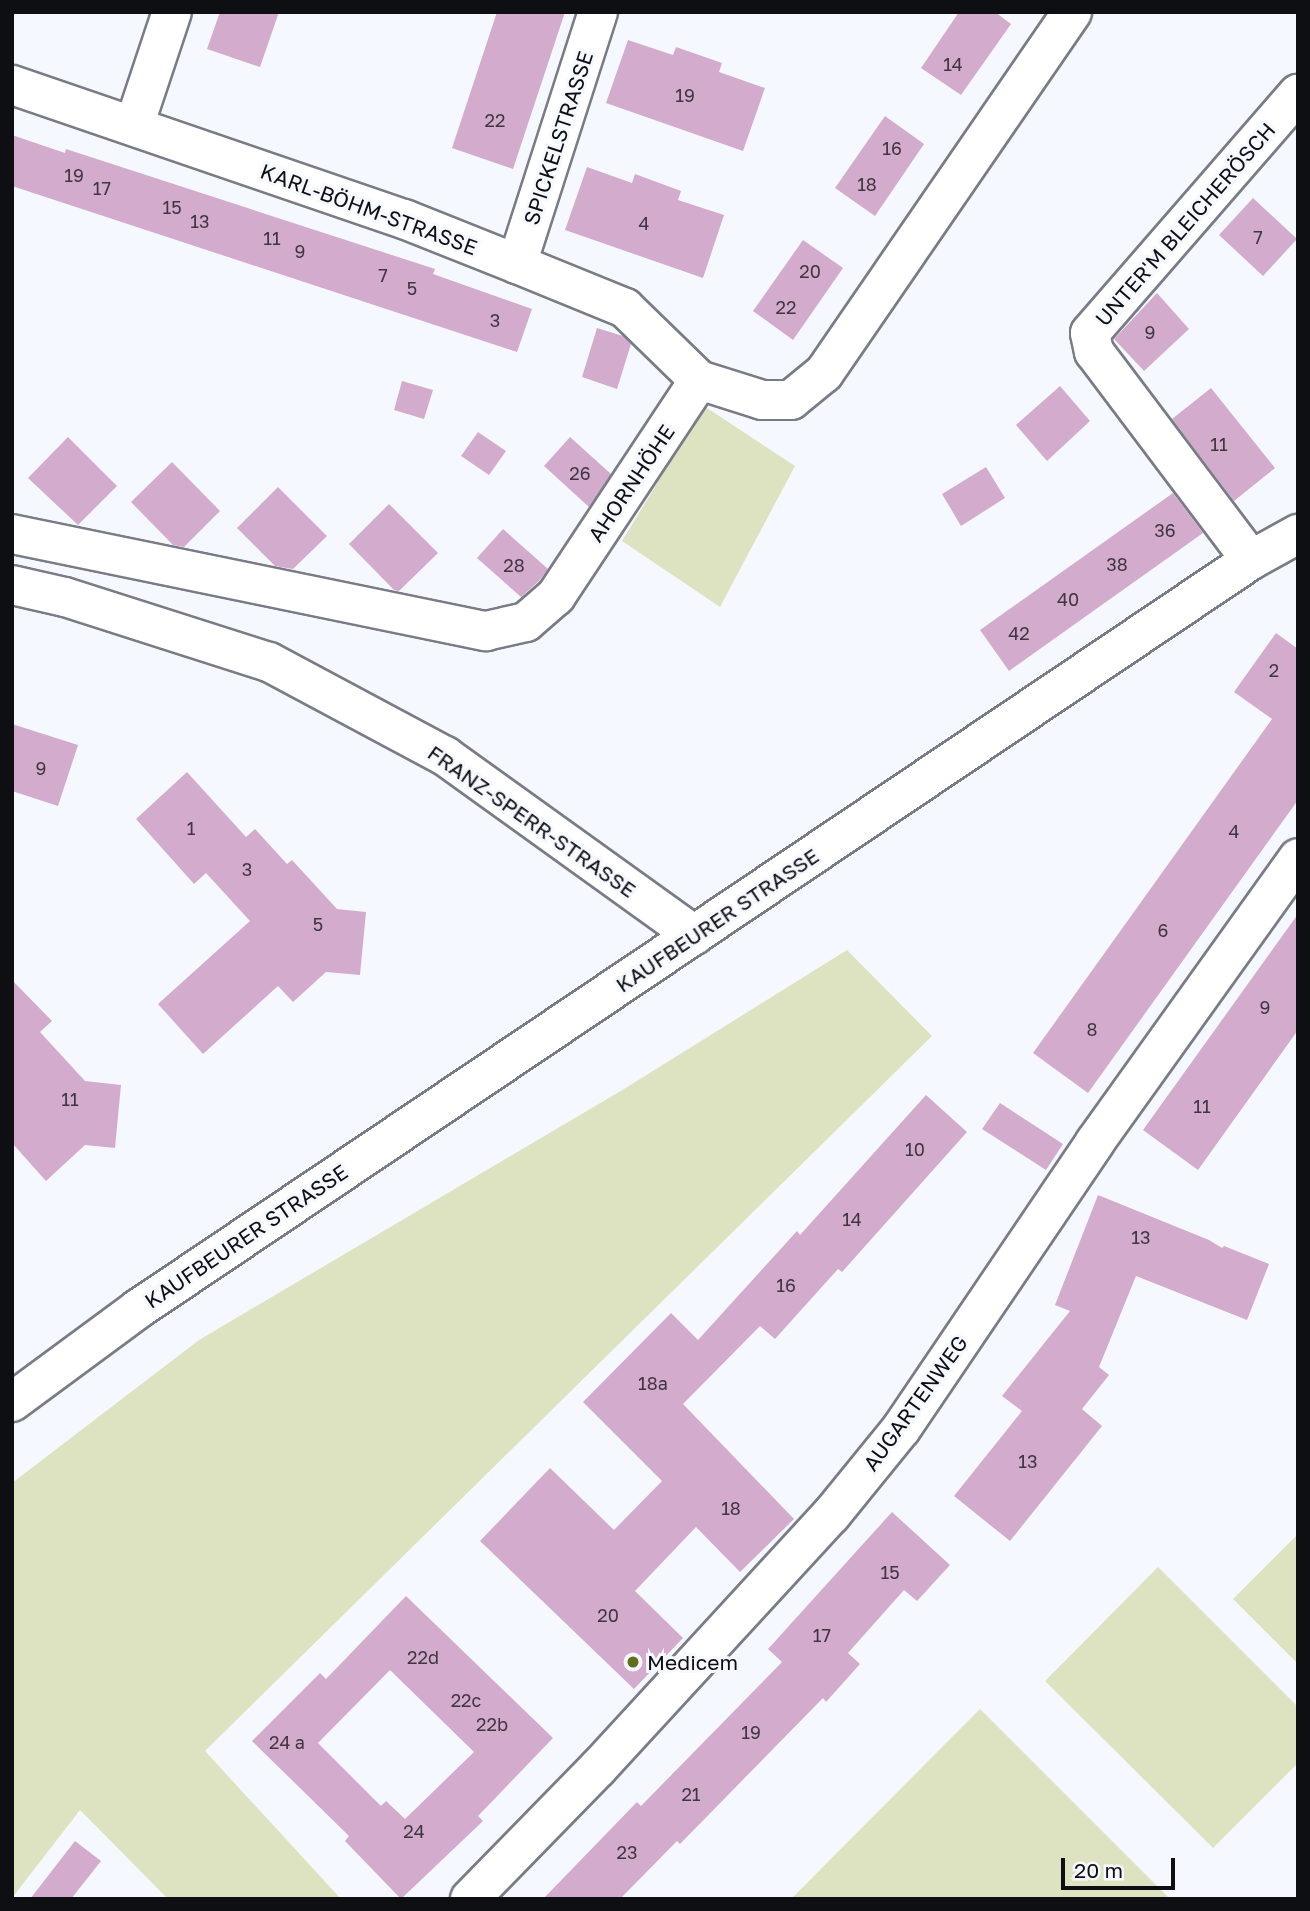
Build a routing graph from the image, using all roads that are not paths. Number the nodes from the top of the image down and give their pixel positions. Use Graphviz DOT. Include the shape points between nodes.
graph roads {
  1 [pos="172,12"];
  2 [pos="598,12"];
  3 [pos="1072,12"];
  4 [pos="12,85"];
  5 [pos="1298,93"];
  6 [pos="134,127"];
  7 [pos="517,264"];
  8 [pos="699,380"];
  9 [pos="12,534"];
  10 [pos="1298,534"];
  11 [pos="1251,560"];
  12 [pos="12,584"];
  13 [pos="1298,858"];
  14 [pos="694,935"];
  15 [pos="138,1309"];
  16 [pos="12,1369"];
  17 [pos="12,1402"];
  18 [pos="470,1899"];
  1 -- 6 [label="street"];
  2 -- 7 [label="street, SPICKELSTRASSE"];
  3 -- 8 [label="street" via="824,373 791,400 762,400"];
  4 -- 6 [label="street, KARL-BÖHM-STRASSE"];
  5 -- 11 [label="street, UNTER'M BLEICHERÖSCH" via="1090,333 1094,352"];
  6 -- 7 [label="street, KARL-BÖHM-STRASSE" via="404,219"];
  7 -- 8 [label="street, KARL-BÖHM-STRASSE" via="625,308"];
  8 -- 9 [label="street, AHORNHÖHE" via="556,596 526,622 486,631"];
  10 -- 11 [label="street, KAUFBEURER STRASSE"];
  11 -- 14 [label="street, KAUFBEURER STRASSE"];
  12 -- 14 [label="street, FRANZ-SPERR-STRASSE" via="269,662 445,756"];
  13 -- 18 [label="street, AUGARTENWEG" via="1095,1142 901,1429 812,1535 598,1768"];
  14 -- 15 [label="street, KAUFBEURER STRASSE"];
  15 -- 16 [label="street, KAUFBEURER STRASSE"];
  15 -- 17 [label="street, KAUFBEURER STRASSE"];
}
